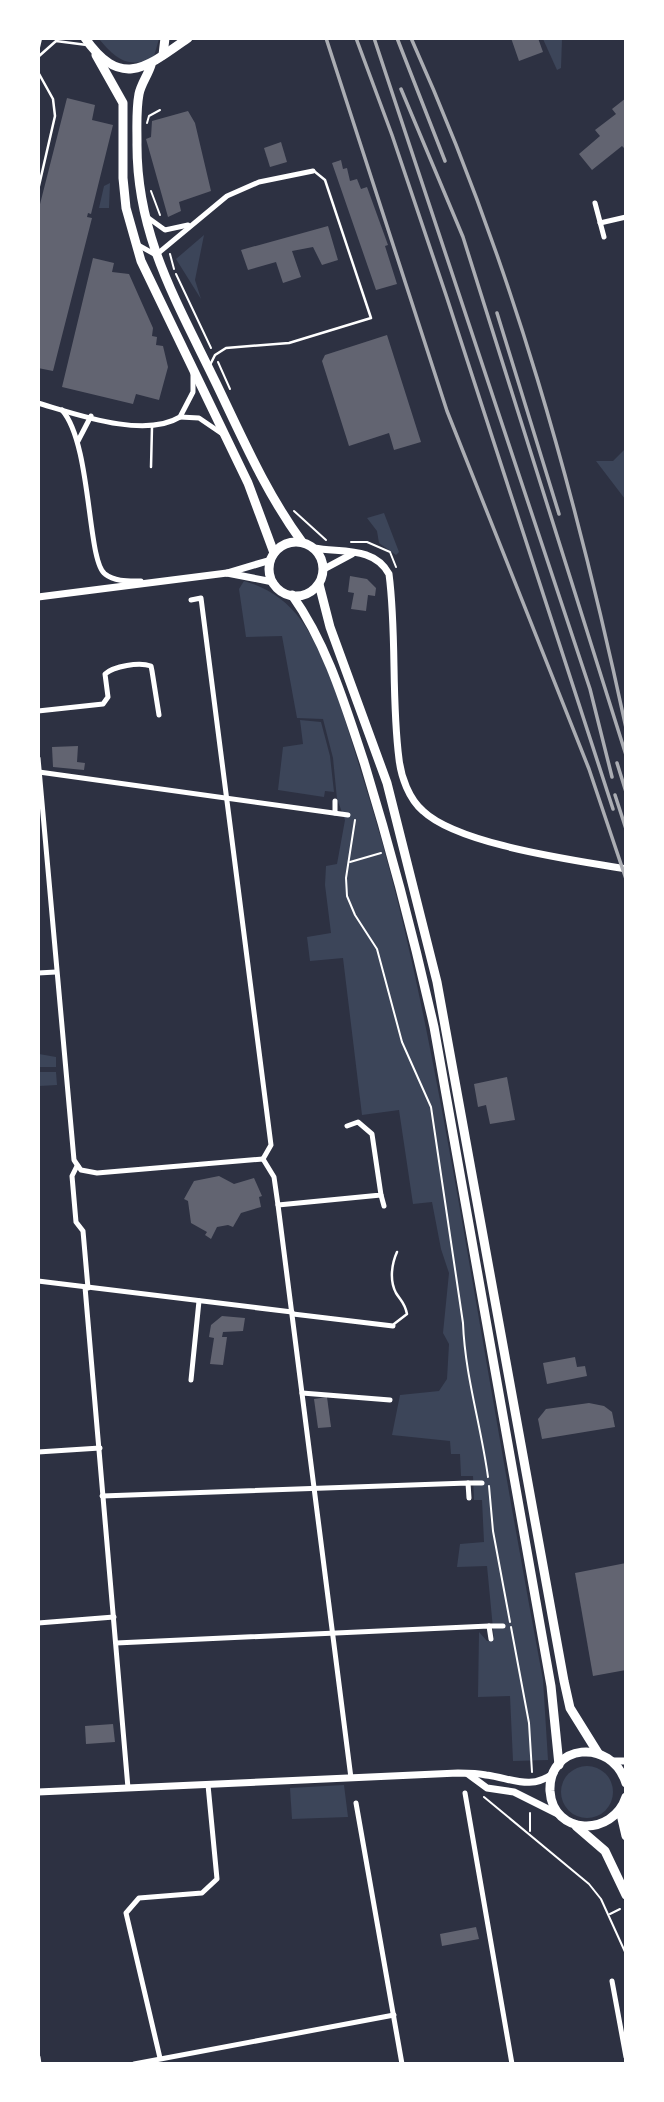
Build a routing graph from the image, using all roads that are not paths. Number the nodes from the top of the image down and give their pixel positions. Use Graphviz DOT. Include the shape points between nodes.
graph roads {
  1 [pos="41,38"];
  2 [pos="165,38"];
  3 [pos="188,38"];
  4 [pos="87,42"];
  5 [pos="38,51"];
  6 [pos="96,55"];
  7 [pos="163,55"];
  8 [pos="38,57"];
  9 [pos="151,65"];
  10 [pos="38,72"];
  11 [pos="313,171"];
  12 [pos="38,190"];
  13 [pos="595,203"];
  14 [pos="145,215"];
  15 [pos="625,216"];
  16 [pos="600,223"];
  17 [pos="191,224"];
  18 [pos="604,237"];
  19 [pos="134,241"];
  20 [pos="156,255"];
  21 [pos="209,368"];
  22 [pos="193,373"];
  23 [pos="38,403"];
  24 [pos="62,410"];
  25 [pos="91,416"];
  26 [pos="180,417"];
  27 [pos="152,427"];
  28 [pos="224,435"];
  29 [pos="78,444"];
  30 [pos="151,467"];
  31 [pos="302,542"];
  32 [pos="314,548"];
  33 [pos="356,552"];
  34 [pos="272,556"];
  35 [pos="324,569"];
  36 [pos="227,573"];
  37 [pos="147,582"];
  38 [pos="273,583"];
  39 [pos="319,584"];
  40 [pos="292,596"];
  41 [pos="38,597"];
  42 [pos="191,600"];
  43 [pos="38,711"];
  44 [pos="159,715"];
  45 [pos="38,758"];
  46 [pos="39,772"];
  47 [pos="225,797"];
  48 [pos="335,801"];
  49 [pos="335,813"];
  50 [pos="348,815"];
  51 [pos="625,869"];
  52 [pos="57,972"];
  53 [pos="38,973"];
  54 [pos="347,1126"];
  55 [pos="263,1159"];
  56 [pos="78,1166"];
  57 [pos="381,1195"];
  58 [pos="278,1205"];
  59 [pos="384,1206"];
  60 [pos="397,1252"];
  61 [pos="38,1281"];
  62 [pos="86,1287"];
  63 [pos="200,1301"];
  64 [pos="293,1313"];
  65 [pos="393,1326"];
  66 [pos="191,1380"];
  67 [pos="302,1393"];
  68 [pos="390,1400"];
  69 [pos="100,1448"];
  70 [pos="38,1452"];
  71 [pos="468,1483"];
  72 [pos="482,1483"];
  73 [pos="313,1489"];
  74 [pos="102,1496"];
  75 [pos="469,1498"];
  76 [pos="114,1617"];
  77 [pos="38,1623"];
  78 [pos="489,1626"];
  79 [pos="503,1626"];
  80 [pos="331,1633"];
  81 [pos="491,1639"];
  82 [pos="116,1643"];
  83 [pos="598,1752"];
  84 [pos="622,1760"];
  85 [pos="556,1769"];
  86 [pos="467,1773"];
  87 [pos="351,1778"];
  88 [pos="625,1783"];
  89 [pos="208,1785"];
  90 [pos="128,1788"];
  91 [pos="38,1793"];
  92 [pos="465,1793"];
  93 [pos="625,1797"];
  94 [pos="356,1802"];
  95 [pos="620,1810"];
  96 [pos="559,1814"];
  97 [pos="575,1825"];
  98 [pos="625,1836"];
  99 [pos="625,1895"];
  100 [pos="612,1981"];
  101 [pos="625,2002"];
  102 [pos="616,2004"];
  103 [pos="394,2015"];
  104 [pos="38,2057"];
  105 [pos="625,2057"];
  106 [pos="160,2058"];
  107 [pos="39,2063"];
  108 [pos="134,2063"];
  109 [pos="402,2063"];
  110 [pos="512,2063"];
  1 -- 5 [label="lane"];
  2 -- 7 [label="main road"];
  3 -- 7 [label="main road"];
  4 -- 6 [label="main road"];
  4 -- 8 [label="lane" via="56,41"];
  6 -- 9 [label="main road" via="130,70"];
  6 -- 19 [label="main road" via="123,103 123,178"];
  7 -- 9 [label="main road"];
  9 -- 14 [label="main road" via="140,89 137,116 137,168"];
  10 -- 12 [label="lane" via="55,116"];
  11 -- 17 [label="street" via="227,196"];
  11 -- 21 [label="lane" via="325,180 371,318 289,343 226,348 215,355"];
  13 -- 16 [label="street"];
  14 -- 17 [label="street" via="165,229"];
  14 -- 20 [label="main road"];
  15 -- 16 [label="street"];
  16 -- 18 [label="street"];
  17 -- 20 [label="street"];
  19 -- 20 [label="street"];
  19 -- 22 [label="main road"];
  20 -- 21 [label="main road"];
  21 -- 31 [label="main road" via="275,503"];
  22 -- 26 [label="street" via="193,392"];
  22 -- 28 [label="main road"];
  23 -- 24 [label="street"];
  24 -- 25 [label="street"];
  24 -- 29 [label="street" via="72,423"];
  25 -- 27 [label="street"];
  25 -- 29 [label="street"];
  26 -- 27 [label="street"];
  26 -- 28 [label="street" via="199,418"];
  27 -- 30 [label="lane"];
  28 -- 34 [label="main road" via="248,483"];
  29 -- 37 [label="street" via="89,488 95,559 103,573 119,580"];
  31 -- 32 [label="main road"];
  31 -- 34 [label="main road" via="286,543"];
  32 -- 33 [label="street"];
  32 -- 35 [label="main road"];
  33 -- 35 [label="street"];
  33 -- 51 [label="street" via="370,555 389,573 399,760 416,805 453,830"];
  34 -- 36 [label="street"];
  34 -- 38 [label="main road"];
  35 -- 39 [label="main road"];
  36 -- 37 [label="street"];
  36 -- 38 [label="street"];
  37 -- 41 [label="street"];
  38 -- 40 [label="main road"];
  39 -- 40 [label="main road" via="307,594"];
  39 -- 83 [label="main road" via="387,783 421,909 451,1051 564,1681 570,1708"];
  40 -- 85 [label="main road" via="317,634 352,725 387,837 434,1027 544,1644"];
  42 -- 47 [label="street" via="201,598"];
  43 -- 44 [label="street" via="103,704 108,697 105,674 145,664 152,671"];
  45 -- 46 [label="street"];
  46 -- 47 [label="street"];
  46 -- 52 [label="street"];
  47 -- 49 [label="street"];
  47 -- 55 [label="street" via="271,1145"];
  48 -- 49 [label="street"];
  49 -- 50 [label="street"];
  52 -- 53 [label="street"];
  52 -- 56 [label="street"];
  54 -- 57 [label="street" via="358,1122 372,1134"];
  55 -- 56 [label="street" via="97,1173"];
  55 -- 58 [label="street" via="274,1177"];
  56 -- 62 [label="street" via="72,1176 76,1222 83,1231"];
  57 -- 58 [label="street"];
  57 -- 59 [label="street"];
  58 -- 64 [label="street"];
  60 -- 65 [label="lane" via="391,1265 396,1293 407,1314"];
  61 -- 62 [label="street"];
  62 -- 63 [label="street"];
  62 -- 69 [label="street"];
  63 -- 64 [label="street"];
  63 -- 66 [label="street"];
  64 -- 65 [label="street"];
  64 -- 67 [label="street"];
  67 -- 68 [label="street"];
  67 -- 73 [label="street"];
  69 -- 70 [label="street"];
  69 -- 74 [label="street"];
  71 -- 72 [label="street"];
  71 -- 73 [label="street"];
  71 -- 75 [label="street"];
  73 -- 74 [label="street"];
  73 -- 80 [label="street"];
  74 -- 76 [label="street"];
  76 -- 77 [label="street"];
  76 -- 82 [label="street"];
  78 -- 79 [label="street"];
  78 -- 80 [label="street"];
  78 -- 81 [label="street"];
  80 -- 82 [label="street"];
  80 -- 87 [label="street"];
  82 -- 90 [label="street"];
  83 -- 84 [label="main road"];
  83 -- 85 [label="main road" via="577,1753"];
  84 -- 88 [label="main road"];
  85 -- 86 [label="street" via="544,1780 529,1784"];
  85 -- 96 [label="main road" via="550,1794"];
  86 -- 87 [label="street"];
  86 -- 96 [label="street" via="487,1788 514,1792"];
  87 -- 89 [label="street"];
  89 -- 90 [label="street"];
  89 -- 106 [label="street" via="217,1880 202,1893 139,1898 126,1913"];
  90 -- 91 [label="street"];
  92 -- 110 [label="street"];
  93 -- 95 [label="main road"];
  94 -- 103 [label="street"];
  95 -- 97 [label="main road" via="600,1825"];
  95 -- 98 [label="main road"];
  96 -- 97 [label="main road"];
  97 -- 99 [label="main road" via="605,1851"];
  100 -- 102 [label="street"];
  101 -- 102 [label="street"];
  102 -- 105 [label="street"];
  103 -- 106 [label="street"];
  103 -- 109 [label="street"];
  104 -- 107 [label="street"];
  106 -- 108 [label="street"];
}
